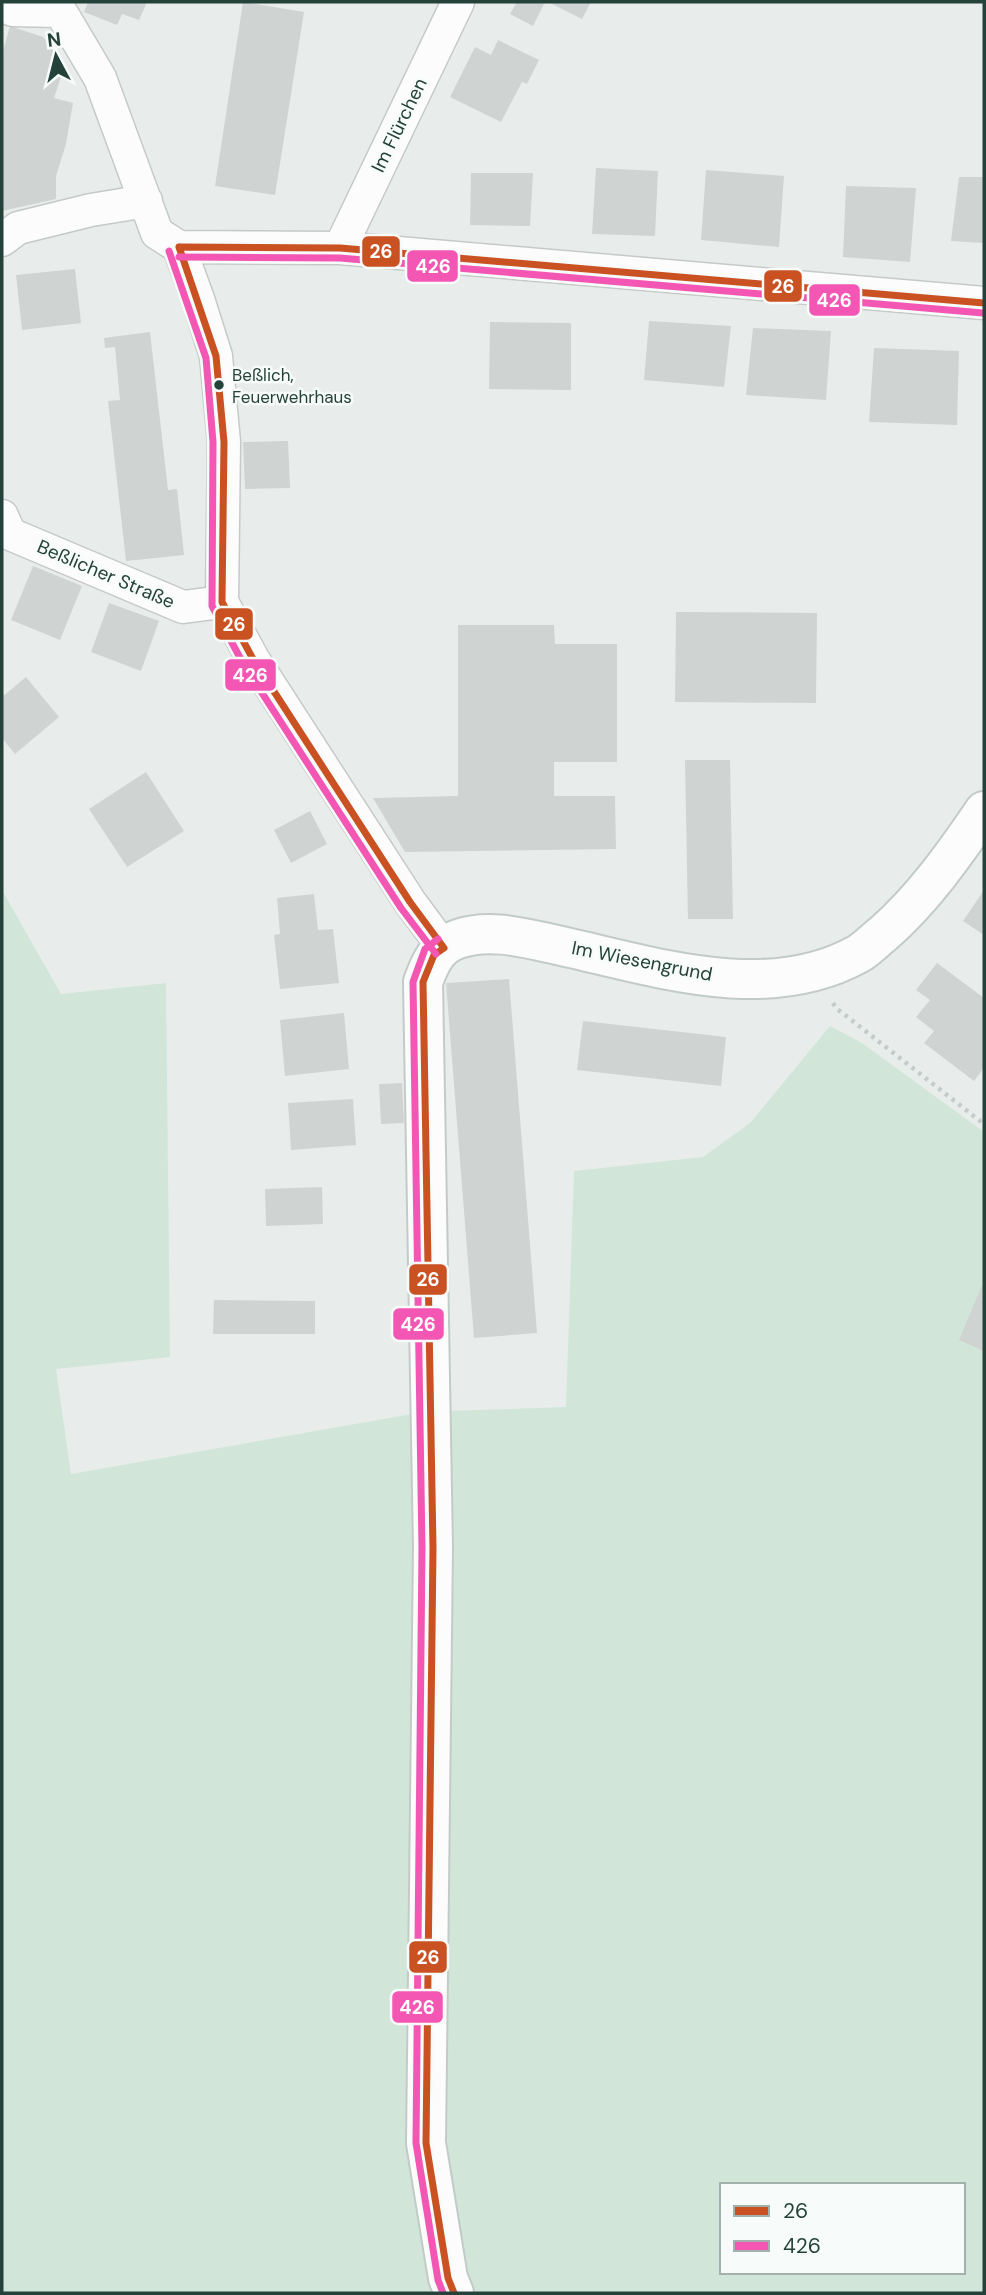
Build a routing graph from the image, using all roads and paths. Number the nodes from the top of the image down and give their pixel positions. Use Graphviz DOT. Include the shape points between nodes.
graph roads {
  1 [pos="458,2"];
  2 [pos="2,6"];
  3 [pos="57,6"];
  4 [pos="146,201"];
  5 [pos="2,240"];
  6 [pos="179,247"];
  7 [pos="340,248"];
  8 [pos="984,303"];
  9 [pos="2,516"];
  10 [pos="222,602"];
  11 [pos="984,811"];
  12 [pos="444,948"];
  13 [pos="815,972"];
  14 [pos="984,1124"];
  15 [pos="454,2293"];
  1 -- 7 [label="street, Im Flürchen"];
  2 -- 3 [label="street" via="13,10"];
  3 -- 4 [label="street" via="100,78"];
  4 -- 5 [label="street" via="18,228"];
  4 -- 6 [label="street" via="157,233"];
  6 -- 7 [label="street"];
  6 -- 10 [label="street" via="216,356 224,442"];
  7 -- 8 [label="street"];
  9 -- 10 [label="street, Beßlicher Straße" via="10,534 183,607"];
  10 -- 12 [label="street" via="253,659"];
  11 -- 13 [label="main road, Im Wiesengrund" via="909,911 860,953"];
  12 -- 13 [label="main road, Im Wiesengrund" via="456,939 488,933 696,975 760,980"];
  12 -- 15 [label="main road" via="433,955 423,982 433,1548 426,2143"];
  13 -- 14 [label="path" via="836,1008"];
}
